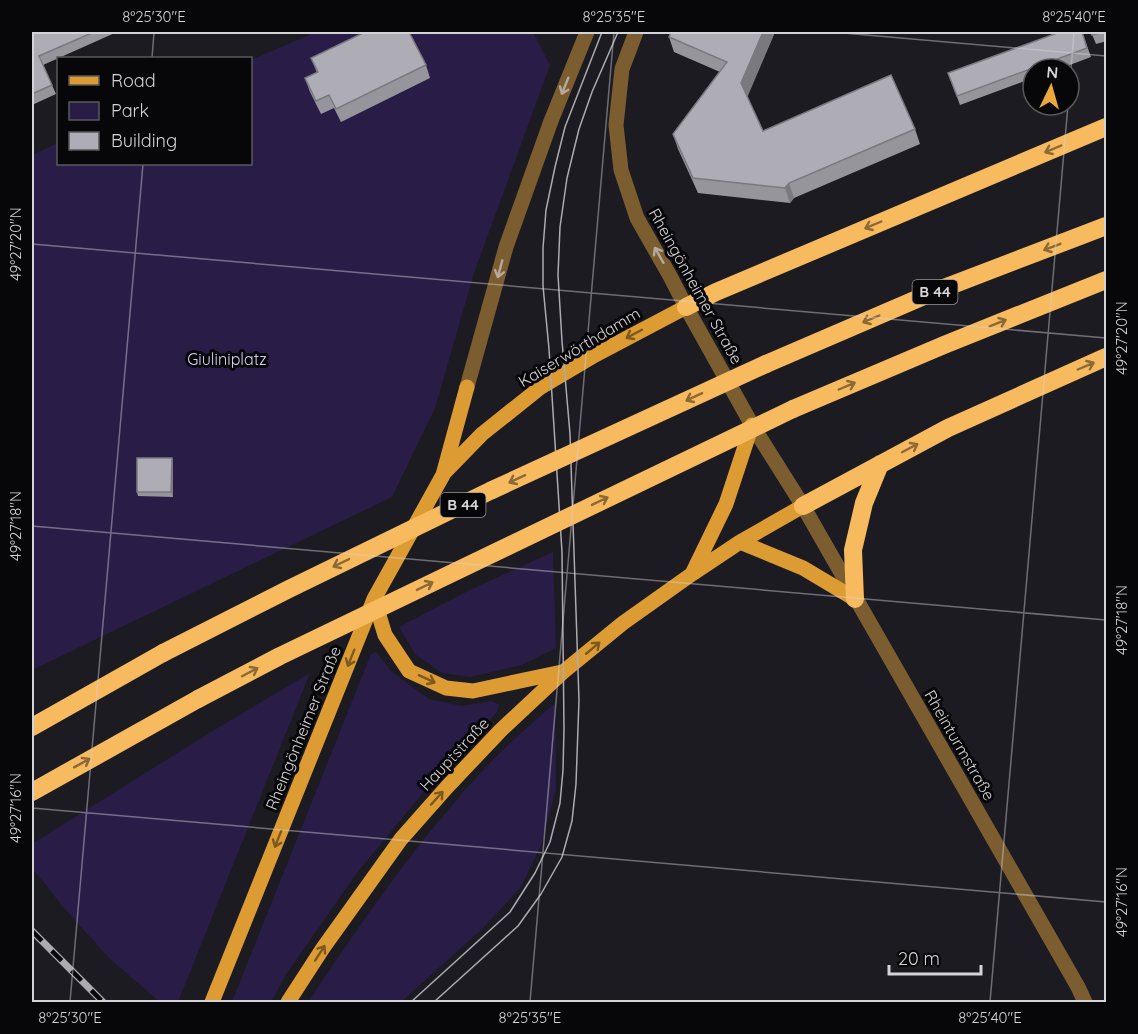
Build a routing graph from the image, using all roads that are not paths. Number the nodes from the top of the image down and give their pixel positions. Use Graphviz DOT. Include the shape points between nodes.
graph roads {
  1 [pos="587,32"];
  2 [pos="636,32"];
  3 [pos="1107,127"];
  4 [pos="1107,226"];
  5 [pos="1107,280"];
  6 [pos="686,307"];
  7 [pos="1107,357"];
  8 [pos="467,387"];
  9 [pos="752,425"];
  10 [pos="880,464"];
  11 [pos="443,475"];
  12 [pos="803,506"];
  13 [pos="740,542"];
  14 [pos="692,574"];
  15 [pos="855,598"];
  16 [pos="374,599"];
  17 [pos="563,672"];
  18 [pos="32,727"];
  19 [pos="32,792"];
  20 [pos="212,1002"];
  21 [pos="288,1002"];
  22 [pos="1085,1002"];
  1 -- 8 [label="street, one-way" via="506,247"];
  6 -- 2 [label="street, Rheingönheimer Straße, one-way" via="637,218 621,170 616,125 622,69"];
  3 -- 6 [label="highway, one-way"];
  4 -- 18 [label="highway, B 44, one-way, bridge" via="931,293 490,491 163,653"];
  19 -- 5 [label="highway, one-way, bridge" via="280,656 793,409"];
  6 -- 9 [label="street, Rheingönheimer Straße"];
  6 -- 11 [label="main road, Kaiserwörthdamm, one-way" via="541,387 482,434"];
  10 -- 7 [label="highway, one-way" via="948,428"];
  8 -- 11 [label="main road"];
  9 -- 12 [label="street, Rheingönheimer Straße"];
  9 -- 14 [label="main road" via="726,504"];
  10 -- 12 [label="highway"];
  10 -- 15 [label="highway" via="864,503 853,550"];
  11 -- 16 [label="main road, Rheingönheimer Straße"];
  12 -- 13 [label="main road"];
  12 -- 15 [label="street, Rheinturmstraße"];
  13 -- 14 [label="main road"];
  13 -- 15 [label="main road" via="803,568"];
  17 -- 14 [label="main road, Hauptstraße, one-way"];
  15 -- 22 [label="street, Rheinturmstraße"];
  16 -- 17 [label="main road, one-way" via="385,635 409,671 446,688 473,691"];
  16 -- 20 [label="main road, Rheingönheimer Straße, one-way"];
  21 -- 17 [label="main road, Hauptstraße, one-way" via="401,839 501,730"];
}
